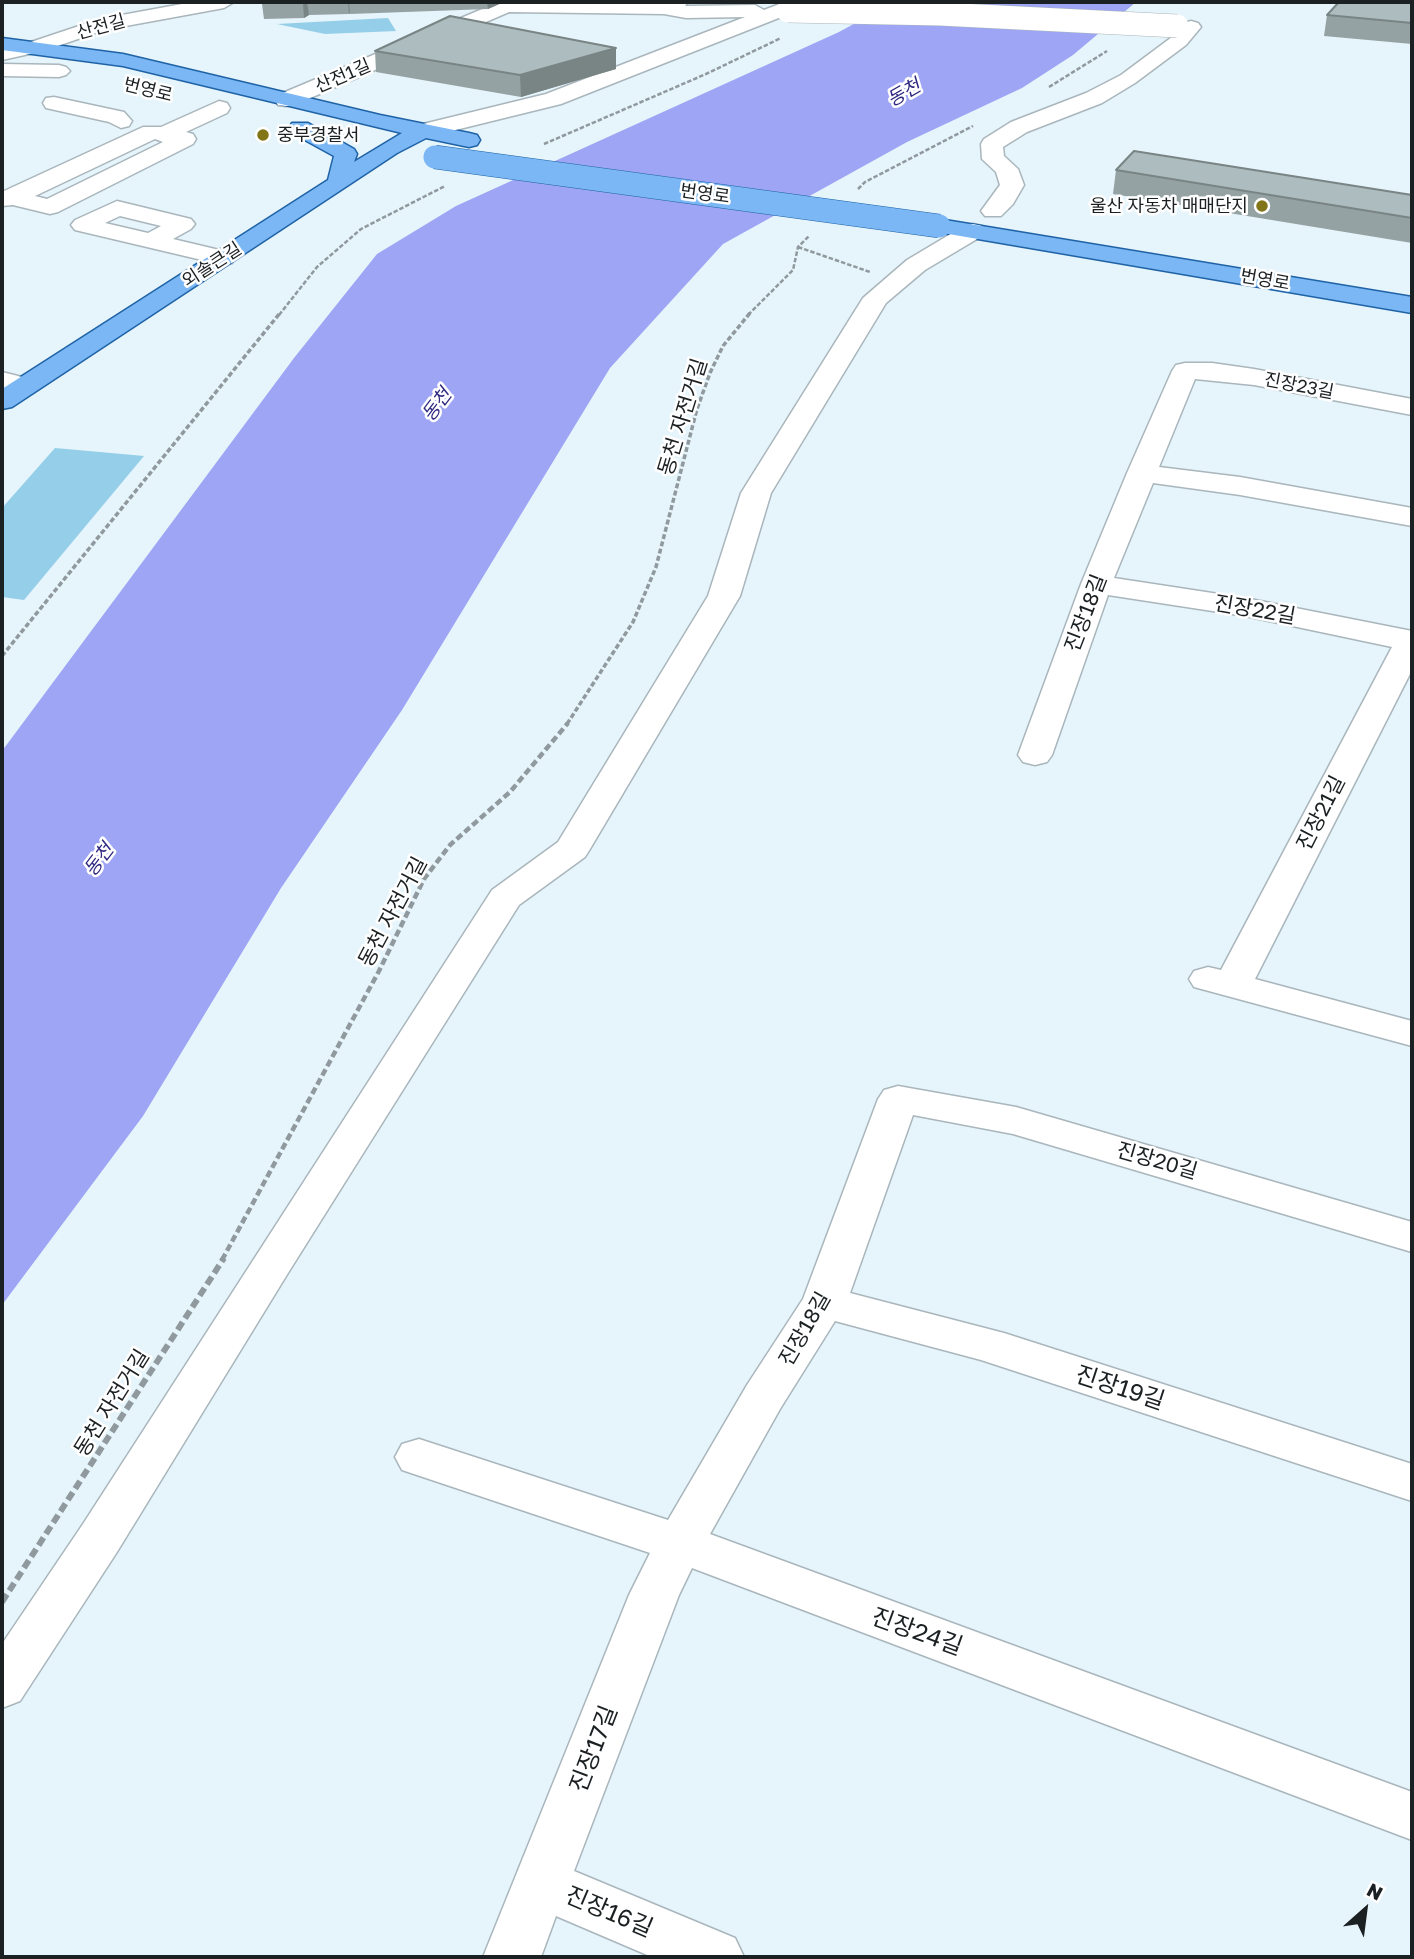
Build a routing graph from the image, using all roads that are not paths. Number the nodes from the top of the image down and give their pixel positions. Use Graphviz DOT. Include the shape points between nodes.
graph roads {
  1 [pos="224,2"];
  2 [pos="511,4"];
  3 [pos="671,5"];
  4 [pos="789,8"];
  5 [pos="157,14"];
  6 [pos="2,30"];
  7 [pos="2,44"];
  8 [pos="48,44"];
  9 [pos="2,54"];
  10 [pos="2,63"];
  11 [pos="2,70"];
  12 [pos="60,71"];
  13 [pos="90,77"];
  14 [pos="181,98"];
  15 [pos="286,100"];
  16 [pos="54,103"];
  17 [pos="219,108"];
  18 [pos="246,114"];
  19 [pos="121,121"];
  20 [pos="273,121"];
  21 [pos="300,128"];
  22 [pos="423,131"];
  23 [pos="98,132"];
  24 [pos="157,133"];
  25 [pos="399,160"];
  26 [pos="644,163"];
  27 [pos="339,183"];
  28 [pos="316,198"];
  29 [pos="7,199"];
  30 [pos="1019,215"];
  31 [pos="979,217"];
  32 [pos="151,241"];
  33 [pos="223,258"];
  34 [pos="1412,305"];
  35 [pos="1185,371"];
  36 [pos="13,383"];
  37 [pos="2,401"];
  38 [pos="1412,407"];
  39 [pos="1141,473"];
  40 [pos="1412,517"];
  41 [pos="1097,584"];
  42 [pos="1412,641"];
  43 [pos="1035,755"];
  44 [pos="1412,1034"];
  45 [pos="898,1099"];
  46 [pos="1412,1237"];
  47 [pos="824,1302"];
  48 [pos="419,1457"];
  49 [pos="1412,1483"];
  50 [pos="680,1543"];
  51 [pos="2,1686"];
  52 [pos="1412,1816"];
  53 [pos="541,1883"];
  54 [pos="512,1957"];
  55 [pos="715,1957"];
  1 -- 5 [label="street, 산전길"];
  2 -- 3 [label="street"];
  2 -- 15 [label="street, 산전1길"];
  3 -- 4 [label="street" via="686,12"];
  4 -- 22 [label="street" via="553,99"];
  4 -- 31 [label="street, bridge" via="1191,27 1128,79 1094,98 1019,127 992,144 993,159 1007,169 1012,185 1005,199"];
  5 -- 6 [label="street"];
  5 -- 8 [label="street, 산전길" via="100,25"];
  7 -- 8 [label="main road, 번영로"];
  8 -- 9 [label="street, 산전길"];
  8 -- 12 [label="street" via="44,62"];
  8 -- 15 [label="main road, 번영로"];
  10 -- 12 [label="main road"];
  11 -- 12 [label="street"];
  12 -- 13 [label="main road"];
  14 -- 17 [label="main road, 번영로"];
  15 -- 22 [label="main road, 번영로"];
  16 -- 19 [label="street"];
  17 -- 18 [label="main road, 번영로"];
  17 -- 24 [label="street"];
  19 -- 23 [label="street"];
  19 -- 24 [label="street" via="151,127"];
  20 -- 21 [label="main road"];
  21 -- 25 [label="main road"];
  21 -- 27 [label="main road" via="346,154"];
  22 -- 25 [label="main road, 외솔큰길"];
  22 -- 26 [label="main road, 번영로"];
  24 -- 29 [label="street"];
  24 -- 29 [label="street" via="185,139 50,207"];
  25 -- 27 [label="main road, 외솔큰길"];
  25 -- 28 [label="main road" via="359,188"];
  25 -- 31 [label="main road, 번영로, bridge" via="438,157 939,226"];
  27 -- 28 [label="main road, 외솔큰길"];
  28 -- 33 [label="main road, 외솔큰길"];
  30 -- 31 [label="main road, 번영로"];
  31 -- 34 [label="main road, 번영로"];
  31 -- 51 [label="street" via="876,298 756,493 724,596 572,849 505,898"];
  32 -- 33 [label="street"];
  33 -- 36 [label="main road, 외솔큰길"];
  35 -- 38 [label="street, 진장23길" via="1254,377"];
  35 -- 39 [label="street, 진장18길"];
  36 -- 37 [label="main road, 외솔큰길"];
  39 -- 40 [label="street"];
  39 -- 41 [label="street, 진장18길"];
  41 -- 42 [label="street, 진장22길" via="1245,607"];
  41 -- 43 [label="street, 진장18길"];
  42 -- 44 [label="street, 진장21길" via="1220,983"];
  45 -- 46 [label="street, 진장20길" via="1016,1121"];
  45 -- 47 [label="street, 진장18길"];
  47 -- 49 [label="street, 진장19길" via="988,1345"];
  47 -- 50 [label="street, 진장18길" via="763,1397"];
  48 -- 50 [label="street, 진장24길"];
  50 -- 52 [label="street, 진장24길"];
  50 -- 53 [label="street, 진장17길" via="654,1595"];
  53 -- 54 [label="street, 진장17길"];
  53 -- 55 [label="street, 진장16길"];
}
